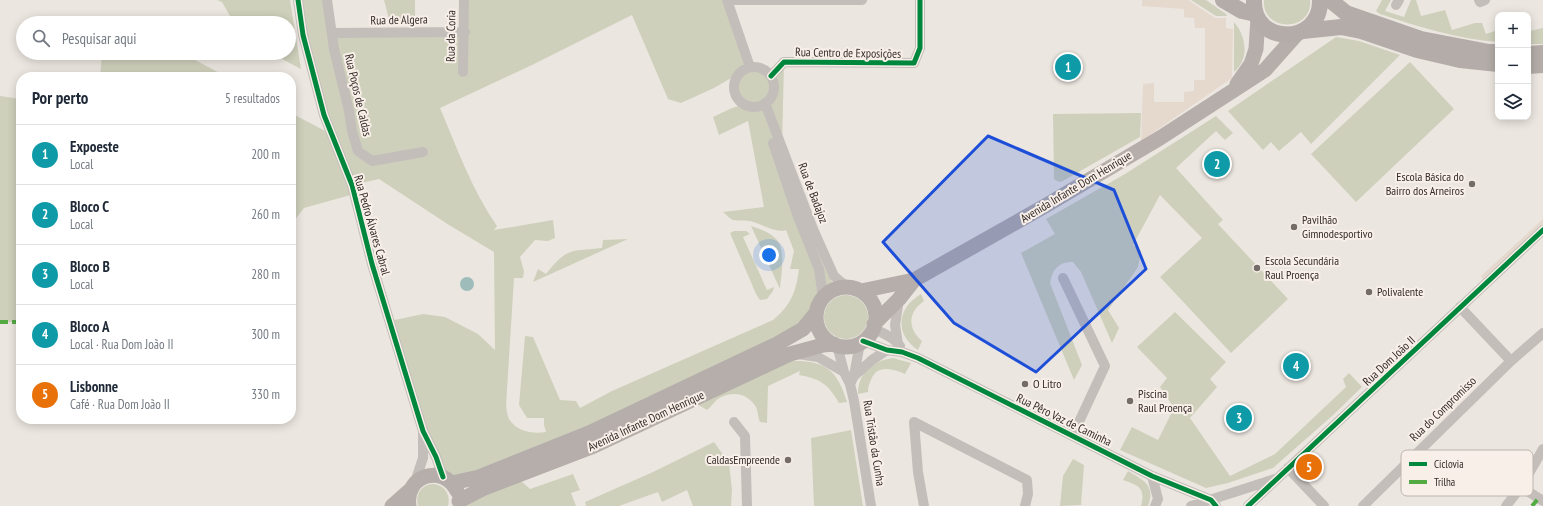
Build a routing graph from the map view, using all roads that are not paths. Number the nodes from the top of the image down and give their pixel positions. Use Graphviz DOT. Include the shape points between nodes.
graph roads {
  1 [pos="298,0"];
  2 [pos="327,0"];
  3 [pos="464,0"];
  4 [pos="727,0"];
  5 [pos="862,0"];
  6 [pos="920,0"];
  7 [pos="1223,0"];
  8 [pos="1320,0"];
  9 [pos="1330,0"];
  10 [pos="1479,0"];
  11 [pos="1485,0"];
  12 [pos="1256,11"];
  13 [pos="465,32"];
  14 [pos="1300,32"];
  15 [pos="333,33"];
  16 [pos="1495,52"];
  17 [pos="1543,53"];
  18 [pos="1531,54"];
  19 [pos="1495,64"];
  20 [pos="1543,65"];
  21 [pos="1531,66"];
  22 [pos="750,67"];
  23 [pos="463,72"];
  24 [pos="771,76"];
  25 [pos="1234,89"];
  26 [pos="763,104"];
  27 [pos="424,152"];
  28 [pos="1543,230"];
  29 [pos="1064,278"];
  30 [pos="914,280"];
  31 [pos="854,289"];
  32 [pos="823,297"];
  33 [pos="899,299"];
  34 [pos="1460,307"];
  35 [pos="816,313"];
  36 [pos="874,326"];
  37 [pos="1543,333"];
  38 [pos="862,342"];
  39 [pos="835,345"];
  40 [pos="900,348"];
  41 [pos="887,350"];
  42 [pos="790,354"];
  43 [pos="1511,361"];
  44 [pos="844,372"];
  45 [pos="852,380"];
  46 [pos="734,422"];
  47 [pos="423,431"];
  48 [pos="1070,434"];
  49 [pos="1543,449"];
  50 [pos="1420,450"];
  51 [pos="1533,466"];
  52 [pos="1288,468"];
  53 [pos="1401,469"];
  54 [pos="1152,476"];
  55 [pos="1277,479"];
  56 [pos="447,480"];
  57 [pos="413,486"];
  58 [pos="1514,496"];
  59 [pos="458,503"];
  60 [pos="1213,503"];
  61 [pos="392,506"];
  62 [pos="408,506"];
  63 [pos="747,506"];
  64 [pos="871,506"];
  65 [pos="924,506"];
  66 [pos="1025,506"];
  67 [pos="1155,506"];
  68 [pos="1191,506"];
  69 [pos="1248,506"];
  70 [pos="1324,506"];
  71 [pos="1363,506"];
  72 [pos="1506,506"];
  1 -- 47 [label="street, Rua Pedro Álvares Cabral" via="303,35 324,115 352,185 372,264"];
  2 -- 15 [label="street, Rua Poços de Caldas"];
  3 -- 13 [label="street, Rua da Coria"];
  4 -- 5 [label="street"];
  4 -- 22 [label="street"];
  6 -- 24 [label="street, Rua Centro de Exposições" via="920,48 914,63 784,62"];
  7 -- 12 [label="main road" via="1242,12"];
  8 -- 14 [label="main road" via="1317,17"];
  9 -- 16 [label="main road" via="1346,13 1421,39"];
  10 -- 11 [label="street"];
  12 -- 14 [label="main road" via="1262,24 1272,32 1284,35"];
  12 -- 25 [label="main road, Avenida Infante Dom Henrique" via="1256,49 1251,64"];
  13 -- 15 [label="street, Rua de Algera"];
  13 -- 23 [label="street, Rua da Coria"];
  14 -- 19 [label="main road" via="1341,27 1417,50 1460,60"];
  14 -- 25 [label="main road, Avenida Infante Dom Henrique" via="1265,70"];
  15 -- 27 [label="street, Rua Poços de Caldas" via="334,49 358,150 372,161"];
  17 -- 18 [label="main road"];
  20 -- 21 [label="main road"];
  22 -- 24 [label="street" via="760,68"];
  22 -- 26 [label="street" via="738,74 734,90 744,104"];
  24 -- 26 [label="street" via="771,97"];
  25 -- 30 [label="main road, Avenida Infante Dom Henrique" via="1154,142"];
  26 -- 31 [label="street, Rua de Badajoz" via="834,276"];
  26 -- 32 [label="street" via="798,217 819,269"];
  28 -- 34 [label="street, Rua Dom João II"];
  29 -- 48 [label="street" via="1105,366 1078,424"];
  30 -- 31 [label="main road, Avenida Infante Dom Henrique"];
  30 -- 33 [label="main road, Avenida Infante Dom Henrique"];
  31 -- 32 [label="main road" via="833,290"];
  31 -- 36 [label="main road" via="866,295 873,304"];
  32 -- 35 [label="main road"];
  33 -- 36 [label="main road, Avenida Infante Dom Henrique"];
  33 -- 40 [label="street" via="895,325"];
  34 -- 43 [label="street"];
  34 -- 52 [label="street, Rua Dom João II"];
  35 -- 39 [label="main road" via="819,330"];
  35 -- 56 [label="main road, Avenida Infante Dom Henrique" via="803,329 777,344 604,427 478,476"];
  36 -- 38 [label="main road"];
  36 -- 40 [label="street"];
  37 -- 43 [label="street, Rua do Compromisso"];
  38 -- 39 [label="main road" via="847,347"];
  38 -- 41 [label="street"];
  38 -- 45 [label="street"];
  39 -- 42 [label="main road, Avenida Infante Dom Henrique" via="823,345"];
  39 -- 44 [label="street"];
  40 -- 41 [label="street"];
  40 -- 48 [label="street, Rua Pêro Vaz de Caminha"];
  41 -- 45 [label="street" via="872,360"];
  42 -- 44 [label="street" via="818,357"];
  42 -- 59 [label="main road, Avenida Infante Dom Henrique" via="594,446 482,489"];
  43 -- 50 [label="street, Rua do Compromisso"];
  44 -- 45 [label="street"];
  45 -- 64 [label="street, Rua Tristão da Cunha"];
  46 -- 63 [label="street" via="745,436"];
  47 -- 56 [label="street"];
  47 -- 57 [label="street" via="423,458"];
  48 -- 54 [label="street, Rua Pêro Vaz de Caminha"];
  49 -- 51 [label="street"];
  52 -- 55 [label="street, Rua Dom João II"];
  52 -- 70 [label="street"];
  53 -- 71 [label="street, Rua do Compromisso"];
  54 -- 60 [label="street, Rua Pêro Vaz de Caminha"];
  54 -- 67 [label="street" via="1158,499"];
  55 -- 60 [label="street"];
  55 -- 69 [label="street, Rua Dom João II"];
  56 -- 57 [label="main road, Avenida Infante Dom Henrique" via="428,475"];
  56 -- 59 [label="main road" via="457,491"];
  57 -- 61 [label="main road"];
  57 -- 62 [label="main road"];
  58 -- 72 [label="street"];
  60 -- 68 [label="street"];
  65 -- 66 [label="street" via="914,422 1027,480 1028,494"];
}
